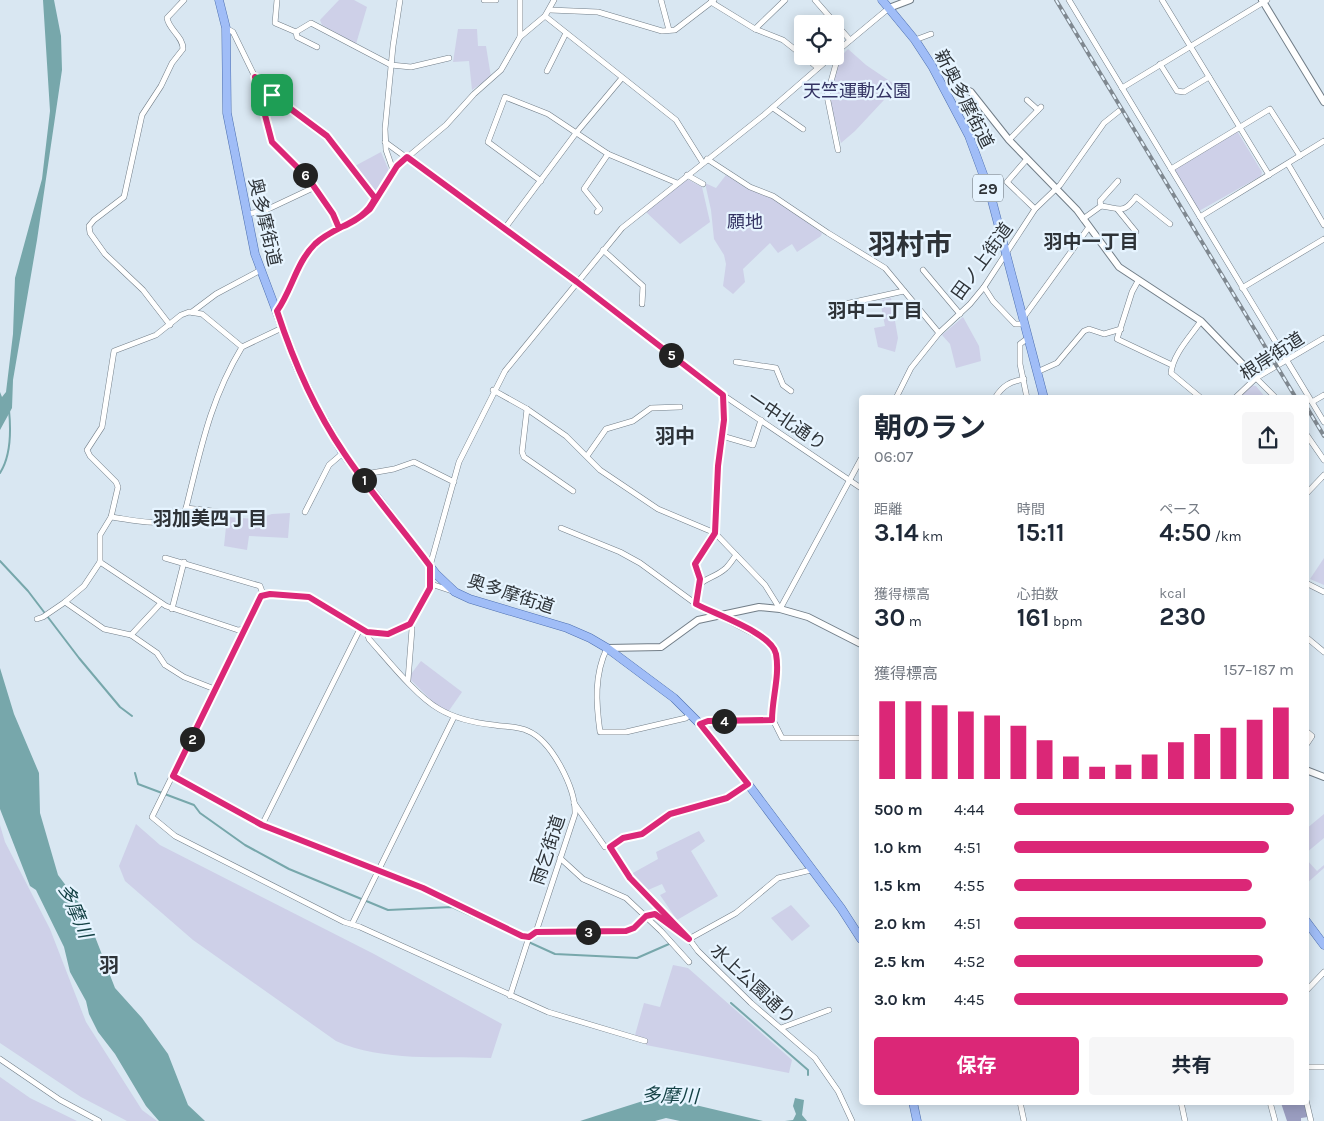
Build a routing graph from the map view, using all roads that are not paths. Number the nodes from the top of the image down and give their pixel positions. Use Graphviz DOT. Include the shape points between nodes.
graph roads {
  1 [pos="184,0"];
  2 [pos="219,0"];
  3 [pos="276,0"];
  4 [pos="400,0"];
  5 [pos="484,0"];
  6 [pos="496,0"];
  7 [pos="513,0"];
  8 [pos="554,0"];
  9 [pos="661,0"];
  10 [pos="785,0"];
  11 [pos="815,0"];
  12 [pos="882,0"];
  13 [pos="910,0"];
  14 [pos="1069,0"];
  15 [pos="1162,0"];
  16 [pos="520,1"];
  17 [pos="713,1"];
  18 [pos="1264,1"];
  19 [pos="889,8"];
  20 [pos="550,10"];
  21 [pos="545,16"];
  22 [pos="226,28"];
  23 [pos="755,28"];
  24 [pos="669,30"];
  25 [pos="296,32"];
  26 [pos="566,33"];
  27 [pos="931,34"];
  28 [pos="520,37"];
  29 [pos="850,40"];
  30 [pos="915,40"];
  31 [pos="844,46"];
  32 [pos="1190,46"];
  33 [pos="317,47"];
  34 [pos="794,49"];
  35 [pos="449,58"];
  36 [pos="1160,64"];
  37 [pos="390,65"];
  38 [pos="814,65"];
  39 [pos="822,65"];
  40 [pos="836,65"];
  41 [pos="818,68"];
  42 [pos="547,72"];
  43 [pos="255,77"];
  44 [pos="1209,77"];
  45 [pos="622,78"];
  46 [pos="946,88"];
  47 [pos="1122,88"];
  48 [pos="1027,100"];
  49 [pos="1324,102"];
  50 [pos="773,108"];
  51 [pos="1118,111"];
  52 [pos="1240,127"];
  53 [pos="803,129"];
  54 [pos="576,133"];
  55 [pos="1009,140"];
  56 [pos="1324,141"];
  57 [pos="385,142"];
  58 [pos="838,150"];
  59 [pos="608,154"];
  60 [pos="1300,156"];
  61 [pos="407,157"];
  62 [pos="1027,159"];
  63 [pos="705,161"];
  64 [pos="1288,164"];
  65 [pos="1171,169"];
  66 [pos="393,170"];
  67 [pos="687,175"];
  68 [pos="1269,175"];
  69 [pos="541,181"];
  70 [pos="1118,181"];
  71 [pos="677,183"];
  72 [pos="703,184"];
  73 [pos="315,187"];
  74 [pos="1055,188"];
  75 [pos="375,198"];
  76 [pos="1101,206"];
  77 [pos="1035,209"];
  78 [pos="1118,210"];
  79 [pos="596,212"];
  80 [pos="247,214"];
  81 [pos="1200,217"];
  82 [pos="1083,219"];
  83 [pos="1170,224"];
  84 [pos="1324,225"];
  85 [pos="1089,227"];
  86 [pos="339,228"];
  87 [pos="505,228"];
  88 [pos="1136,232"];
  89 [pos="1324,239"];
  90 [pos="603,250"];
  91 [pos="1006,253"];
  92 [pos="923,270"];
  93 [pos="260,271"];
  94 [pos="1138,281"];
  95 [pos="577,282"];
  96 [pos="984,287"];
  97 [pos="1242,288"];
  98 [pos="904,291"];
  99 [pos="642,304"];
  100 [pos="836,306"];
  101 [pos="277,311"];
  102 [pos="192,312"];
  103 [pos="960,314"];
  104 [pos="1024,321"];
  105 [pos="1201,322"];
  106 [pos="170,325"];
  107 [pos="282,328"];
  108 [pos="1120,330"];
  109 [pos="939,333"];
  110 [pos="1028,338"];
  111 [pos="1324,338"];
  112 [pos="242,347"];
  113 [pos="1287,361"];
  114 [pos="736,362"];
  115 [pos="1172,365"];
  116 [pos="1037,372"];
  117 [pos="1256,378"];
  118 [pos="1024,379"];
  119 [pos="493,390"];
  120 [pos="791,391"];
  121 [pos="723,395"];
  122 [pos="898,395"];
  123 [pos="997,395"];
  124 [pos="1027,395"];
  125 [pos="1043,395"];
  126 [pos="1197,395"];
  127 [pos="1238,395"];
  128 [pos="1273,395"];
  129 [pos="1308,395"];
  130 [pos="1324,395"];
  131 [pos="1309,397"];
  132 [pos="1312,402"];
  133 [pos="680,408"];
  134 [pos="527,409"];
  135 [pos="761,420"];
  136 [pos="1324,422"];
  137 [pos="722,436"];
  138 [pos="1309,438"];
  139 [pos="343,453"];
  140 [pos="587,456"];
  141 [pos="1324,460"];
  142 [pos="859,462"];
  143 [pos="360,474"];
  144 [pos="1324,475"];
  145 [pos="849,479"];
  146 [pos="454,482"];
  147 [pos="859,486"];
  148 [pos="573,490"];
  149 [pos="1309,491"];
  150 [pos="186,508"];
  151 [pos="221,512"];
  152 [pos="305,512"];
  153 [pos="111,517"];
  154 [pos="561,528"];
  155 [pos="715,533"];
  156 [pos="736,555"];
  157 [pos="165,558"];
  158 [pos="100,562"];
  159 [pos="184,562"];
  160 [pos="430,566"];
  161 [pos="431,584"];
  162 [pos="699,584"];
  163 [pos="1309,584"];
  164 [pos="455,592"];
  165 [pos="1324,592"];
  166 [pos="263,594"];
  167 [pos="65,602"];
  168 [pos="161,603"];
  169 [pos="696,604"];
  170 [pos="172,609"];
  171 [pos="780,609"];
  172 [pos="716,615"];
  173 [pos="36,619"];
  174 [pos="410,624"];
  175 [pos="245,629"];
  176 [pos="360,629"];
  177 [pos="367,632"];
  178 [pos="131,634"];
  179 [pos="1309,640"];
  180 [pos="859,643"];
  181 [pos="607,648"];
  182 [pos="1324,652"];
  183 [pos="408,680"];
  184 [pos="217,690"];
  185 [pos="690,713"];
  186 [pos="454,717"];
  187 [pos="772,720"];
  188 [pos="700,724"];
  189 [pos="859,738"];
  190 [pos="1309,771"];
  191 [pos="173,776"];
  192 [pos="1324,777"];
  193 [pos="748,784"];
  194 [pos="574,802"];
  195 [pos="262,825"];
  196 [pos="610,847"];
  197 [pos="560,858"];
  198 [pos="811,870"];
  199 [pos="378,871"];
  200 [pos="646,916"];
  201 [pos="352,924"];
  202 [pos="1309,925"];
  203 [pos="536,932"];
  204 [pos="859,936"];
  205 [pos="689,939"];
  206 [pos="529,941"];
  207 [pos="1324,945"];
  208 [pos="689,962"];
  209 [pos="1324,972"];
  210 [pos="1309,987"];
  211 [pos="510,996"];
  212 [pos="829,1010"];
  213 [pos="781,1028"];
  214 [pos="645,1041"];
  215 [pos="0,1059"];
  216 [pos="1309,1067"];
  217 [pos="1324,1067"];
  218 [pos="914,1105"];
  219 [pos="1021,1105"];
  220 [pos="1182,1105"];
  221 [pos="1271,1105"];
  222 [pos="1307,1105"];
  223 [pos="99,1121"];
  224 [pos="852,1121"];
  225 [pos="917,1121"];
  226 [pos="1024,1121"];
  227 [pos="1185,1121"];
  228 [pos="1275,1121"];
  229 [pos="1311,1121"];
  1 -- 106 [label="street" via="167,18 184,49 172,63 142,115 124,196 89,226 90,233 105,254 143,290"];
  2 -- 22 [label="main road, 奥多摩街道"];
  3 -- 25 [label="street" via="275,23"];
  4 -- 37 [label="street"];
  5 -- 6 [label="street"];
  7 -- 16 [label="street"];
  8 -- 20 [label="street"];
  9 -- 24 [label="street"];
  10 -- 23 [label="street"];
  11 -- 29 [label="street"];
  12 -- 19 [label="main road, 新奥多摩街道 / 29"];
  13 -- 19 [label="street"];
  14 -- 47 [label="street"];
  15 -- 32 [label="street"];
  16 -- 28 [label="street"];
  17 -- 23 [label="street"];
  17 -- 24 [label="street" via="675,30"];
  18 -- 32 [label="street"];
  18 -- 49 [label="street"];
  19 -- 29 [label="street"];
  19 -- 30 [label="main road, 新奥多摩街道 / 29"];
  20 -- 21 [label="street"];
  20 -- 24 [label="street" via="598,12 662,32"];
  21 -- 26 [label="street"];
  21 -- 28 [label="street"];
  22 -- 43 [label="street" via="233,32"];
  22 -- 80 [label="main road, 奥多摩街道" via="227,113"];
  23 -- 34 [label="street" via="783,40"];
  25 -- 33 [label="street" via="297,36"];
  25 -- 37 [label="street" via="311,23"];
  26 -- 42 [label="street"];
  26 -- 45 [label="street"];
  27 -- 30 [label="street"];
  28 -- 61 [label="street" via="501,70 446,125"];
  29 -- 31 [label="street"];
  30 -- 46 [label="main road, 新奥多摩街道 / 29"];
  32 -- 36 [label="street"];
  32 -- 44 [label="street"];
  35 -- 37 [label="street" via="410,67"];
  36 -- 44 [label="street" via="1177,91 1184,92"];
  36 -- 47 [label="street"];
  37 -- 57 [label="street"];
  38 -- 41 [label="street"];
  39 -- 41 [label="street"];
  40 -- 58 [label="street" via="827,96"];
  41 -- 50 [label="street"];
  43 -- 73 [label="street" via="272,142"];
  43 -- 75 [label="street" via="272,95 327,136"];
  44 -- 52 [label="street"];
  45 -- 54 [label="street"];
  45 -- 63 [label="street" via="676,120"];
  46 -- 55 [label="street" via="960,86 972,92"];
  46 -- 91 [label="main road, 新奥多摩街道 / 29" via="980,163"];
  47 -- 65 [label="street"];
  48 -- 55 [label="street" via="1040,109"];
  50 -- 53 [label="street"];
  50 -- 63 [label="street"];
  51 -- 74 [label="street, 田ノ上街道" via="1104,123"];
  52 -- 60 [label="street" via="1270,109"];
  52 -- 65 [label="street"];
  52 -- 68 [label="street"];
  54 -- 59 [label="street"];
  54 -- 69 [label="street"];
  54 -- 69 [label="street" via="548,114 505,97 488,142"];
  55 -- 62 [label="street"];
  56 -- 60 [label="street"];
  57 -- 61 [label="street"];
  57 -- 66 [label="street"];
  59 -- 71 [label="street"];
  59 -- 79 [label="street" via="584,189 600,209"];
  60 -- 64 [label="street"];
  61 -- 66 [label="street"];
  61 -- 87 [label="street"];
  62 -- 74 [label="street"];
  62 -- 77 [label="street" via="1008,182"];
  63 -- 67 [label="street"];
  63 -- 98 [label="street" via="750,187 773,196 875,260 886,268"];
  64 -- 68 [label="street"];
  64 -- 84 [label="street"];
  65 -- 81 [label="street"];
  66 -- 75 [label="street"];
  67 -- 71 [label="street"];
  67 -- 72 [label="street"];
  68 -- 81 [label="street"];
  69 -- 87 [label="street"];
  70 -- 76 [label="street" via="1100,202"];
  71 -- 90 [label="street" via="622,228"];
  73 -- 80 [label="street" via="264,211"];
  73 -- 86 [label="street"];
  74 -- 77 [label="street, 田ノ上街道"];
  74 -- 82 [label="street"];
  75 -- 86 [label="street" via="367,212"];
  76 -- 78 [label="street"];
  76 -- 82 [label="street"];
  77 -- 91 [label="street, 田ノ上街道"];
  78 -- 83 [label="street" via="1129,207 1136,196"];
  78 -- 88 [label="street"];
  80 -- 93 [label="main road, 奥多摩街道"];
  81 -- 97 [label="street"];
  82 -- 85 [label="street"];
  85 -- 94 [label="street" via="1111,258"];
  85 -- 104 [label="street"];
  86 -- 101 [label="street" via="321,239 305,256"];
  87 -- 95 [label="street"];
  89 -- 97 [label="street"];
  90 -- 95 [label="street"];
  90 -- 99 [label="street" via="643,286"];
  91 -- 96 [label="street, 田ノ上街道"];
  91 -- 104 [label="main road, 新奥多摩街道 / 29"];
  92 -- 103 [label="street"];
  93 -- 101 [label="main road, 奥多摩街道"];
  93 -- 102 [label="street" via="216,294"];
  94 -- 105 [label="street"];
  94 -- 108 [label="street"];
  95 -- 119 [label="street"];
  95 -- 121 [label="street, 一中北通り"];
  96 -- 103 [label="street, 田ノ上街道"];
  96 -- 104 [label="street" via="1015,324"];
  97 -- 113 [label="street"];
  98 -- 100 [label="street"];
  98 -- 109 [label="street"];
  101 -- 107 [label="main road, 奥多摩街道"];
  102 -- 106 [label="street" via="181,315"];
  102 -- 112 [label="street" via="202,314"];
  103 -- 109 [label="street, 田ノ上街道"];
  104 -- 110 [label="main road, 新奥多摩街道 / 29"];
  105 -- 115 [label="street"];
  105 -- 117 [label="street"];
  106 -- 153 [label="street" via="160,333 116,350 112,355 102,427 88,450 117,484"];
  107 -- 112 [label="street"];
  107 -- 139 [label="main road, 奥多摩街道" via="308,390"];
  108 -- 115 [label="street" via="1117,339"];
  108 -- 116 [label="street" via="1104,334 1084,331 1057,362"];
  109 -- 122 [label="street, 田ノ上街道" via="911,368"];
  110 -- 116 [label="main road, 新奥多摩街道 / 29"];
  110 -- 118 [label="street" via="1020,344"];
  111 -- 113 [label="street, 根岸街道"];
  112 -- 150 [label="street" via="228,369 209,414"];
  113 -- 117 [label="street, 根岸街道"];
  113 -- 129 [label="street"];
  114 -- 120 [label="street" via="776,368 783,385"];
  115 -- 126 [label="street" via="1171,373"];
  116 -- 125 [label="main road, 新奥多摩街道 / 29"];
  117 -- 127 [label="street, 根岸街道"];
  117 -- 128 [label="street"];
  118 -- 123 [label="street" via="1011,381"];
  118 -- 124 [label="street"];
  119 -- 134 [label="street"];
  119 -- 146 [label="street" via="463,450"];
  121 -- 135 [label="street, 一中北通り"];
  121 -- 137 [label="street"];
  130 -- 132 [label="street"];
  131 -- 132 [label="street"];
  132 -- 136 [label="street"];
  133 -- 140 [label="street" via="651,408 633,421 606,429"];
  134 -- 140 [label="street" via="566,436"];
  134 -- 148 [label="street" via="524,457"];
  135 -- 137 [label="street" via="753,445"];
  135 -- 145 [label="street, 一中北通り"];
  137 -- 155 [label="street"];
  138 -- 141 [label="street"];
  139 -- 143 [label="main road, 奥多摩街道"];
  139 -- 152 [label="street" via="329,465"];
  140 -- 155 [label="street" via="600,470 658,508"];
  142 -- 145 [label="street"];
  143 -- 146 [label="street" via="414,462"];
  143 -- 160 [label="main road, 奥多摩街道"];
  144 -- 149 [label="street"];
  145 -- 147 [label="street, 一中北通り"];
  145 -- 171 [label="street"];
  146 -- 160 [label="street"];
  150 -- 151 [label="street"];
  150 -- 153 [label="street" via="181,518 173,522"];
  153 -- 158 [label="street" via="100,536"];
  154 -- 169 [label="street" via="640,563"];
  155 -- 156 [label="street"];
  155 -- 162 [label="street" via="695,564"];
  156 -- 162 [label="street" via="725,569"];
  156 -- 171 [label="street" via="765,585"];
  157 -- 159 [label="street"];
  158 -- 167 [label="street" via="84,586"];
  158 -- 168 [label="street"];
  159 -- 166 [label="street" via="260,586"];
  159 -- 170 [label="street"];
  160 -- 161 [label="street"];
  160 -- 164 [label="main road, 奥多摩街道"];
  161 -- 164 [label="street"];
  161 -- 174 [label="street"];
  162 -- 169 [label="street"];
  163 -- 165 [label="street"];
  164 -- 181 [label="main road, 奥多摩街道" via="470,600 567,628"];
  166 -- 175 [label="street"];
  166 -- 176 [label="street" via="309,597"];
  167 -- 173 [label="street"];
  167 -- 178 [label="street" via="104,629"];
  168 -- 170 [label="street"];
  168 -- 178 [label="street"];
  169 -- 172 [label="street"];
  170 -- 175 [label="street" via="238,630"];
  171 -- 172 [label="street" via="758,607"];
  171 -- 180 [label="street" via="822,622"];
  172 -- 181 [label="street" via="691,624 661,647"];
  172 -- 187 [label="street" via="756,633 773,648 776,666"];
  174 -- 177 [label="street" via="388,634"];
  174 -- 183 [label="street"];
  175 -- 184 [label="street"];
  176 -- 177 [label="street"];
  176 -- 195 [label="street"];
  177 -- 183 [label="street" via="369,639"];
  178 -- 184 [label="street" via="157,653 165,665 184,677"];
  179 -- 182 [label="street"];
  181 -- 185 [label="main road, 奥多摩街道"];
  181 -- 185 [label="street" via="596,680 600,732 626,732 686,718"];
  183 -- 186 [label="street" via="436,708"];
  184 -- 191 [label="street"];
  185 -- 188 [label="main road, 奥多摩街道"];
  186 -- 194 [label="street" via="527,730 536,735 564,772"];
  186 -- 199 [label="street"];
  187 -- 188 [label="street" via="708,721"];
  187 -- 189 [label="street" via="782,738"];
  188 -- 193 [label="main road, 奥多摩街道"];
  190 -- 192 [label="street"];
  191 -- 195 [label="street"];
  191 -- 201 [label="street" via="152,817 175,836"];
  193 -- 196 [label="street" via="727,798 670,814 642,834 623,838"];
  193 -- 198 [label="main road, 奥多摩街道"];
  194 -- 196 [label="street, 雨乞街道" via="606,847"];
  194 -- 197 [label="street, 雨乞街道" via="575,814"];
  195 -- 199 [label="street"];
  196 -- 205 [label="street, 水上公園通り" via="630,878"];
  197 -- 200 [label="street" via="583,880 626,898"];
  197 -- 203 [label="street, 雨乞街道"];
  198 -- 204 [label="main road, 奥多摩街道"];
  198 -- 205 [label="street" via="778,878 736,913"];
  199 -- 201 [label="street"];
  199 -- 206 [label="street" via="423,888"];
  200 -- 203 [label="street" via="626,931"];
  200 -- 205 [label="street" via="657,915"];
  200 -- 208 [label="street"];
  201 -- 211 [label="street"];
  202 -- 207 [label="main road"];
  203 -- 206 [label="street"];
  205 -- 213 [label="street, 水上公園通り" via="741,993"];
  206 -- 211 [label="street"];
  209 -- 210 [label="street"];
  211 -- 214 [label="street" via="548,1012"];
  212 -- 213 [label="street"];
  213 -- 224 [label="street, 水上公園通り" via="824,1069"];
  215 -- 223 [label="street" via="60,1100"];
  216 -- 217 [label="street"];
  218 -- 225 [label="main road"];
  219 -- 226 [label="street"];
  220 -- 227 [label="street"];
  221 -- 228 [label="street"];
  222 -- 229 [label="street"];
}
